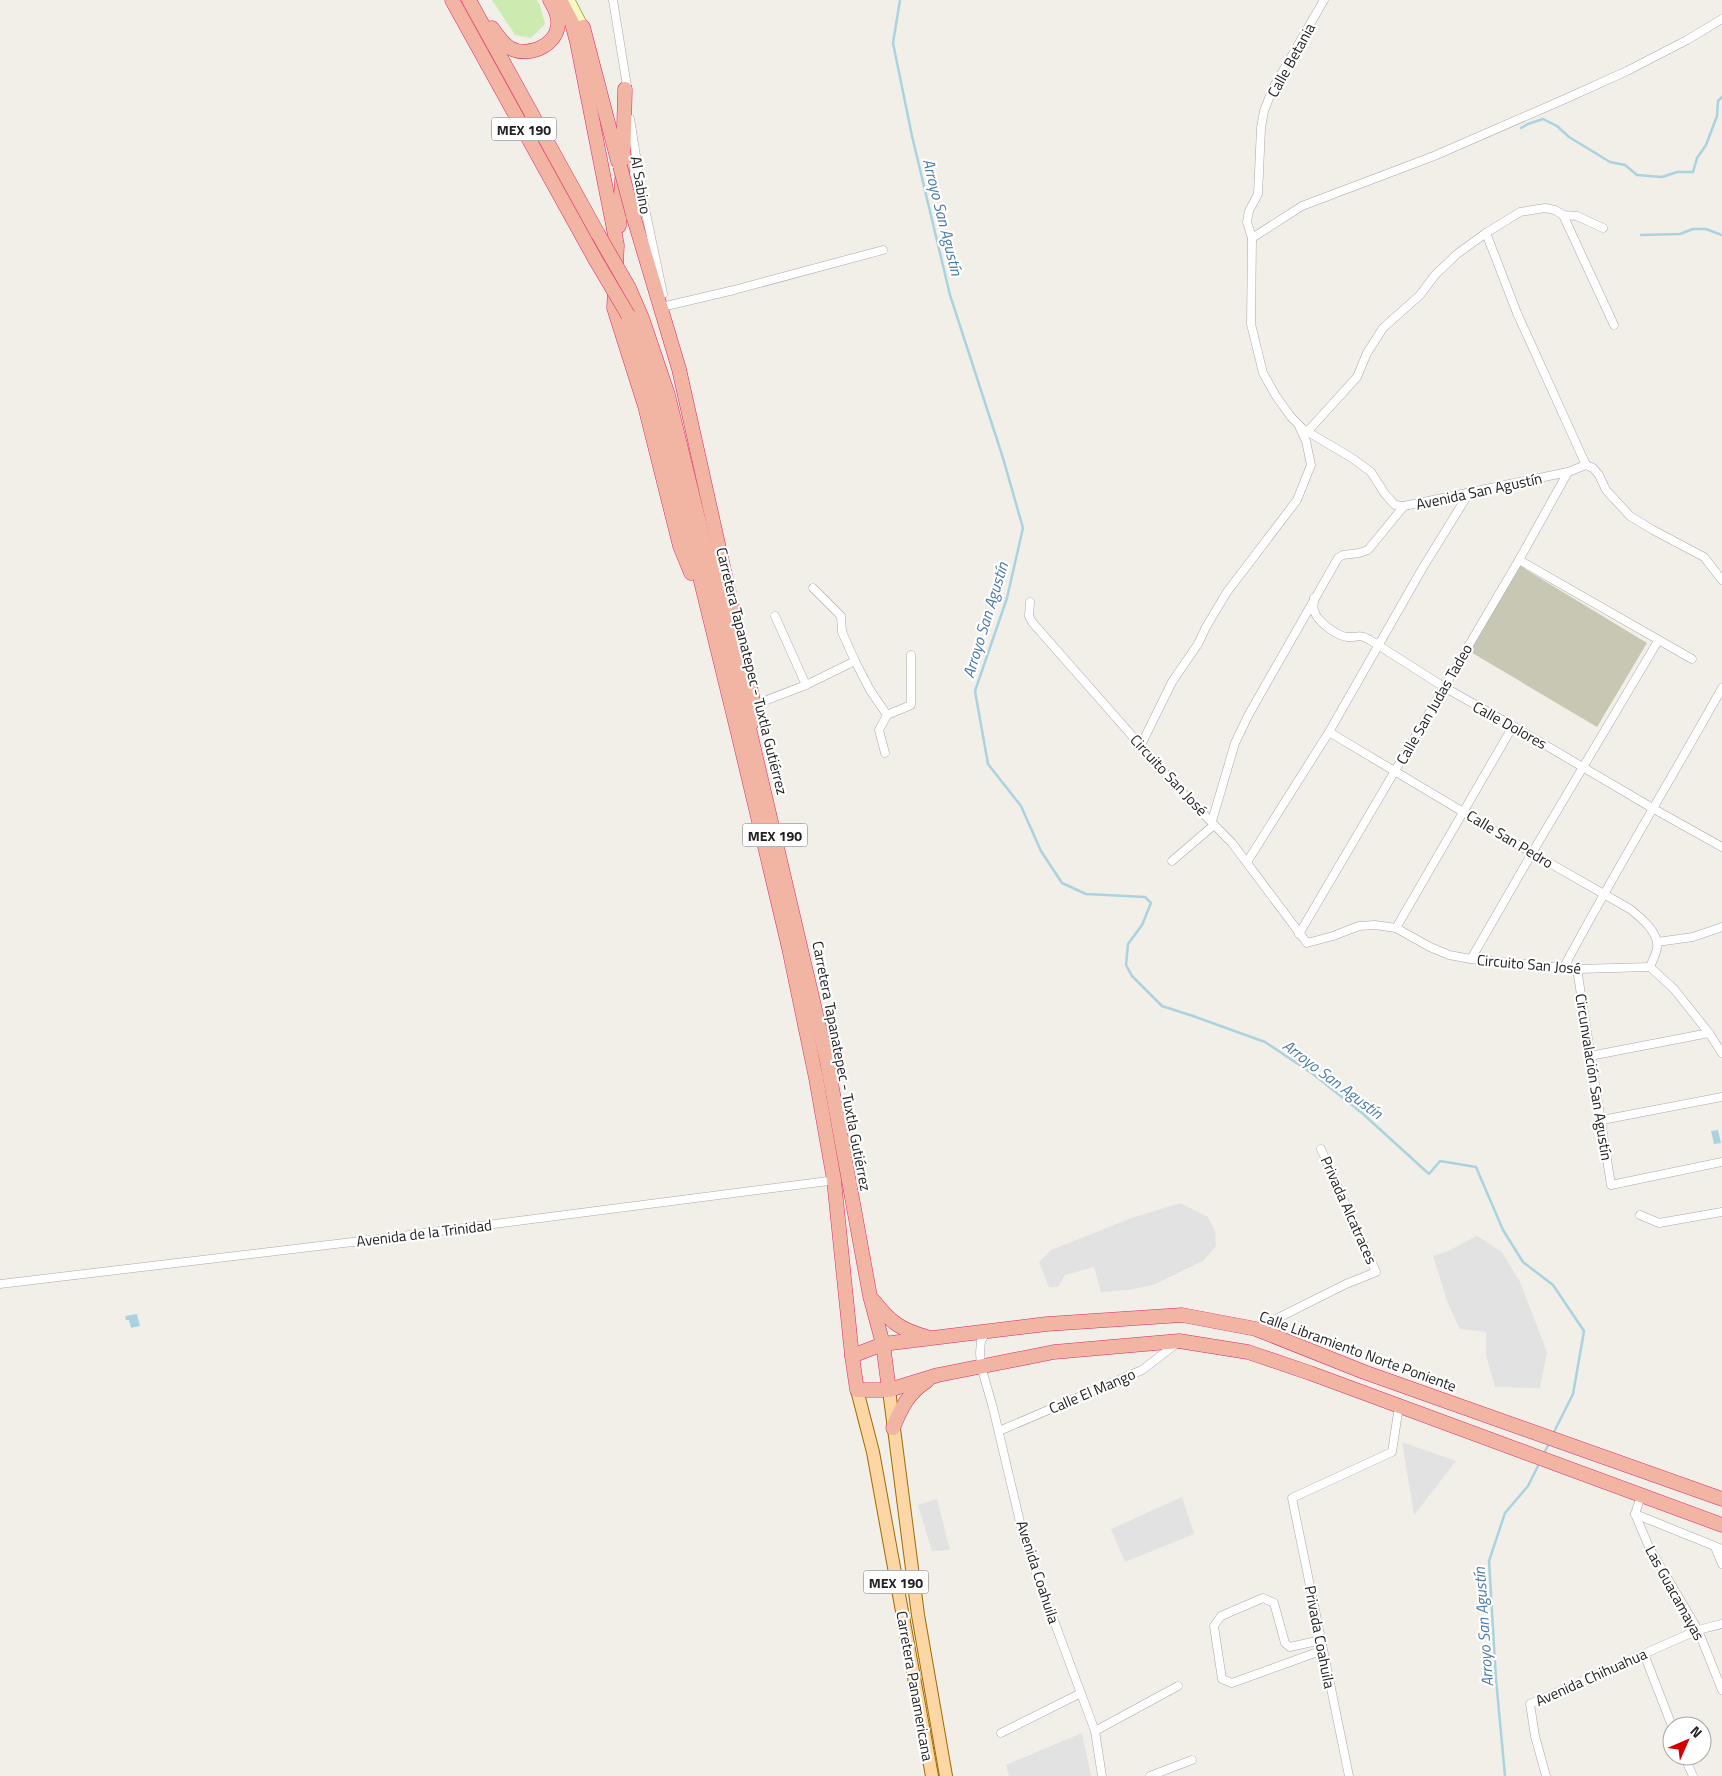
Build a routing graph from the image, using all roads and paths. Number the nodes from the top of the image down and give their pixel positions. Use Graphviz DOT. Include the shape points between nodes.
graph roads {
  1 [pos="452,0"];
  2 [pos="470,0"];
  3 [pos="550,0"];
  4 [pos="560,0"];
  5 [pos="569,0"];
  6 [pos="613,0"];
  7 [pos="1324,0"];
  8 [pos="1722,18"];
  9 [pos="583,27"];
  10 [pos="625,89"];
  11 [pos="1563,215"];
  12 [pos="1603,228"];
  13 [pos="1486,233"];
  14 [pos="1252,238"];
  15 [pos="617,245"];
  16 [pos="883,250"];
  17 [pos="666,306"];
  18 [pos="1614,325"];
  19 [pos="679,369"];
  20 [pos="1299,426"];
  21 [pos="1308,431"];
  22 [pos="1586,465"];
  23 [pos="1568,472"];
  24 [pos="1469,493"];
  25 [pos="1404,506"];
  26 [pos="1518,560"];
  27 [pos="1722,580"];
  28 [pos="813,588"];
  29 [pos="1314,598"];
  30 [pos="1030,602"];
  31 [pos="775,616"];
  32 [pos="709,617"];
  33 [pos="1658,641"];
  34 [pos="1377,646"];
  35 [pos="911,654"];
  36 [pos="1692,659"];
  37 [pos="854,661"];
  38 [pos="806,685"];
  39 [pos="1444,688"];
  40 [pos="1722,688"];
  41 [pos="754,705"];
  42 [pos="887,715"];
  43 [pos="1512,726"];
  44 [pos="750,732"];
  45 [pos="1329,732"];
  46 [pos="1141,745"];
  47 [pos="885,753"];
  48 [pos="1584,767"];
  49 [pos="1395,771"];
  50 [pos="1654,809"];
  51 [pos="1463,811"];
  52 [pos="1213,823"];
  53 [pos="1722,846"];
  54 [pos="1532,853"];
  55 [pos="1172,861"];
  56 [pos="1247,862"];
  57 [pos="1603,893"];
  58 [pos="1722,927"];
  59 [pos="1396,928"];
  60 [pos="1299,934"];
  61 [pos="1657,942"];
  62 [pos="1471,959"];
  63 [pos="1650,967"];
  64 [pos="1564,968"];
  65 [pos="1577,969"];
  66 [pos="1709,1033"];
  67 [pos="1722,1053"];
  68 [pos="1590,1056"];
  69 [pos="1722,1097"];
  70 [pos="1602,1120"];
  71 [pos="1321,1149"];
  72 [pos="1722,1162"];
  73 [pos="841,1179"];
  74 [pos="1722,1212"];
  75 [pos="1640,1215"];
  76 [pos="0,1284"];
  77 [pos="870,1296"];
  78 [pos="1256,1329"];
  79 [pos="986,1332"];
  80 [pos="932,1339"];
  81 [pos="1179,1341"];
  82 [pos="883,1344"];
  83 [pos="852,1356"];
  84 [pos="981,1366"];
  85 [pos="938,1375"];
  86 [pos="857,1390"];
  87 [pos="889,1390"];
  88 [pos="1399,1406"];
  89 [pos="893,1428"];
  90 [pos="999,1431"];
  91 [pos="1641,1496"];
  92 [pos="1722,1499"];
  93 [pos="1635,1514"];
  94 [pos="1722,1525"];
  95 [pos="1719,1548"];
  96 [pos="1722,1564"];
  97 [pos="1722,1624"];
  98 [pos="1698,1630"];
  99 [pos="1321,1640"];
  100 [pos="1323,1652"];
  101 [pos="1644,1654"];
  102 [pos="1178,1686"];
  103 [pos="1722,1690"];
  104 [pos="1081,1693"];
  105 [pos="1668,1716"];
  106 [pos="1095,1731"];
  107 [pos="1001,1733"];
  108 [pos="1192,1760"];
  109 [pos="932,1776"];
  110 [pos="946,1776"];
  111 [pos="1102,1776"];
  112 [pos="1150,1776"];
  113 [pos="1349,1776"];
  114 [pos="1546,1776"];
  1 -- 32 [label="highway, Carretera Tapanatepec - Tuxtla Gutiérrez / MEX 190, bridge" via="628,315 657,401"];
  2 -- 3 [label="highway" via="499,38 510,48 526,52 543,47 557,32 559,23"];
  2 -- 44 [label="highway, Carretera Tapanatepec - Tuxtla Gutiérrez / MEX 190, bridge" via="629,288 642,318 668,395"];
  4 -- 15 [label="highway" via="577,42"];
  5 -- 9 [label="main road, MEX 190"];
  6 -- 10 [label="street, Al Sabino"];
  7 -- 14 [label="street, Calle Betania" via="1273,88 1264,110 1258,194 1247,222"];
  8 -- 14 [label="street" via="1687,40 1574,95 1434,156 1302,206"];
  9 -- 19 [label="highway, MEX 190, bridge"];
  10 -- 15 [label="highway" via="624,166"];
  10 -- 17 [label="street, Al Sabino" via="643,199"];
  11 -- 12 [label="street" via="1577,216"];
  11 -- 13 [label="street" via="1556,210 1532,209 1520,212"];
  11 -- 18 [label="street"];
  13 -- 21 [label="street" via="1457,254 1383,328 1357,377"];
  13 -- 22 [label="street" via="1517,313"];
  14 -- 20 [label="street, Avenida San Agustín" via="1251,324 1261,365 1276,396"];
  15 -- 32 [label="highway" via="614,308 645,406 680,546"];
  16 -- 17 [label="street"];
  17 -- 19 [label="street, Al Sabino"];
  19 -- 41 [label="highway, MEX 190"];
  20 -- 21 [label="street, Avenida San Agustín"];
  20 -- 46 [label="street" via="1311,465 1297,500 1227,592 1172,682"];
  21 -- 25 [label="street, Avenida San Agustín" via="1371,472 1390,500 1395,505"];
  22 -- 23 [label="street, Avenida San Agustín"];
  22 -- 27 [label="street" via="1593,468 1606,490 1630,516 1704,556"];
  23 -- 24 [label="street, Avenida San Agustín"];
  23 -- 26 [label="street, Calle San Judas Tadeo"];
  24 -- 25 [label="street, Avenida San Agustín"];
  24 -- 34 [label="street"];
  25 -- 29 [label="street" via="1368,550 1338,558"];
  26 -- 33 [label="street"];
  26 -- 39 [label="street, Calle San Judas Tadeo"];
  28 -- 37 [label="street" via="841,616 842,632"];
  29 -- 34 [label="street, Calle Dolores" via="1314,611 1329,629 1346,637 1361,635"];
  29 -- 52 [label="street" via="1235,743"];
  30 -- 46 [label="street, Circuito San José" via="1032,622"];
  31 -- 38 [label="street"];
  32 -- 73 [label="highway, Carretera Tapanatepec - Tuxtla Gutiérrez / MEX 190"];
  33 -- 36 [label="street"];
  33 -- 48 [label="street"];
  34 -- 39 [label="street, Calle Dolores"];
  34 -- 45 [label="street"];
  35 -- 42 [label="street" via="911,705"];
  37 -- 38 [label="street"];
  37 -- 42 [label="street"];
  38 -- 41 [label="street"];
  39 -- 43 [label="street, Calle Dolores"];
  39 -- 49 [label="street, Calle San Judas Tadeo"];
  40 -- 50 [label="street"];
  41 -- 44 [label="highway, MEX 190"];
  42 -- 47 [label="street" via="879,730"];
  43 -- 48 [label="street, Calle Dolores"];
  43 -- 51 [label="street"];
  44 -- 73 [label="highway, Carretera Tapanatepec - Tuxtla Gutiérrez / MEX 190" via="827,1062"];
  45 -- 49 [label="street, Calle San Pedro"];
  45 -- 56 [label="street"];
  46 -- 52 [label="street, Circuito San José"];
  48 -- 50 [label="street, Calle Dolores"];
  48 -- 54 [label="street"];
  49 -- 51 [label="street, Calle San Pedro"];
  49 -- 60 [label="street, Calle San Judas Tadeo"];
  50 -- 53 [label="street, Calle Dolores"];
  50 -- 57 [label="street"];
  51 -- 54 [label="street, Calle San Pedro"];
  51 -- 59 [label="street"];
  52 -- 55 [label="street"];
  52 -- 56 [label="street, Circuito San José"];
  54 -- 57 [label="street, Calle San Pedro"];
  54 -- 62 [label="street"];
  56 -- 60 [label="street, Circuito San José"];
  57 -- 61 [label="street, Calle San Pedro" via="1640,917"];
  57 -- 64 [label="street"];
  58 -- 61 [label="street" via="1693,937"];
  59 -- 60 [label="street, Circuito San José" via="1360,926 1306,943"];
  59 -- 62 [label="street, Circuito San José" via="1449,955"];
  61 -- 63 [label="street"];
  62 -- 64 [label="street, Circuito San José"];
  63 -- 65 [label="street, Circuito San José"];
  63 -- 66 [label="street" via="1674,988"];
  64 -- 65 [label="street, Circuito San José"];
  65 -- 68 [label="street, Circunvalación San Agustín"];
  66 -- 67 [label="street"];
  66 -- 68 [label="street"];
  68 -- 70 [label="street, Circunvalación San Agustín"];
  69 -- 70 [label="street"];
  70 -- 72 [label="street, Circunvalación San Agustín" via="1611,1185"];
  71 -- 78 [label="street, Privada Alcatraces" via="1376,1272"];
  73 -- 76 [label="street, Avenida de la Trinidad"];
  73 -- 77 [label="highway, Carretera Tapanatepec - Tuxtla Gutiérrez / MEX 190"];
  73 -- 83 [label="highway, Carretera Tapanatepec - Tuxtla Gutiérrez / MEX 190"];
  74 -- 75 [label="street" via="1659,1223"];
  77 -- 80 [label="highway" via="886,1317 908,1332"];
  77 -- 82 [label="highway, Carretera Tapanatepec - Tuxtla Gutiérrez / MEX 190"];
  78 -- 79 [label="highway, Calle Libramiento Norte Poniente" via="1182,1315 1101,1319"];
  78 -- 92 [label="highway, Calle Libramiento Norte Poniente" via="1364,1372"];
  79 -- 80 [label="highway, Calle Libramiento Norte Poniente"];
  79 -- 84 [label="street, Avenida Coahuila" via="981,1341"];
  80 -- 82 [label="highway, Calle Libramiento Norte Poniente"];
  81 -- 84 [label="highway" via="1054,1352"];
  81 -- 88 [label="highway" via="1248,1352"];
  81 -- 90 [label="street, Calle El Mango" via="1142,1370"];
  82 -- 83 [label="highway, Calle Libramiento Norte Poniente"];
  82 -- 87 [label="highway, Carretera Tapanatepec - Tuxtla Gutiérrez / MEX 190"];
  83 -- 86 [label="highway, Carretera Tapanatepec - Tuxtla Gutiérrez / MEX 190"];
  84 -- 85 [label="highway"];
  84 -- 90 [label="street, Avenida Coahuila"];
  85 -- 87 [label="highway"];
  85 -- 89 [label="highway" via="918,1387 902,1406"];
  86 -- 87 [label="highway"];
  86 -- 109 [label="main road, Carretera Panamericana / MEX 190" via="873,1452"];
  87 -- 89 [label="main road, Carretera Panamericana / MEX 190"];
  88 -- 91 [label="highway"];
  88 -- 99 [label="street, Privada Coahuila" via="1392,1452 1292,1498"];
  89 -- 110 [label="main road, Carretera Panamericana / MEX 190" via="918,1615"];
  90 -- 104 [label="street, Avenida Coahuila" via="1025,1543"];
  91 -- 93 [label="street"];
  91 -- 94 [label="highway"];
  93 -- 95 [label="street"];
  93 -- 98 [label="street, Las Guacamayas" via="1649,1547"];
  95 -- 96 [label="street"];
  97 -- 98 [label="street, Avenida Chihuahua"];
  98 -- 101 [label="street, Avenida Chihuahua"];
  98 -- 103 [label="street, Las Guacamayas"];
  99 -- 100 [label="street, Privada Coahuila"];
  99 -- 100 [label="street" via="1290,1647 1285,1644 1274,1603 1264,1598 1221,1616 1214,1626 1222,1679 1232,1683"];
  100 -- 113 [label="street, Privada Coahuila"];
  101 -- 105 [label="street"];
  101 -- 114 [label="street, Avenida Chihuahua" via="1530,1704"];
  102 -- 106 [label="street"];
  104 -- 106 [label="street, Avenida Coahuila"];
  104 -- 107 [label="street"];
  106 -- 111 [label="street, Avenida Coahuila"];
  108 -- 112 [label="street"];
}
